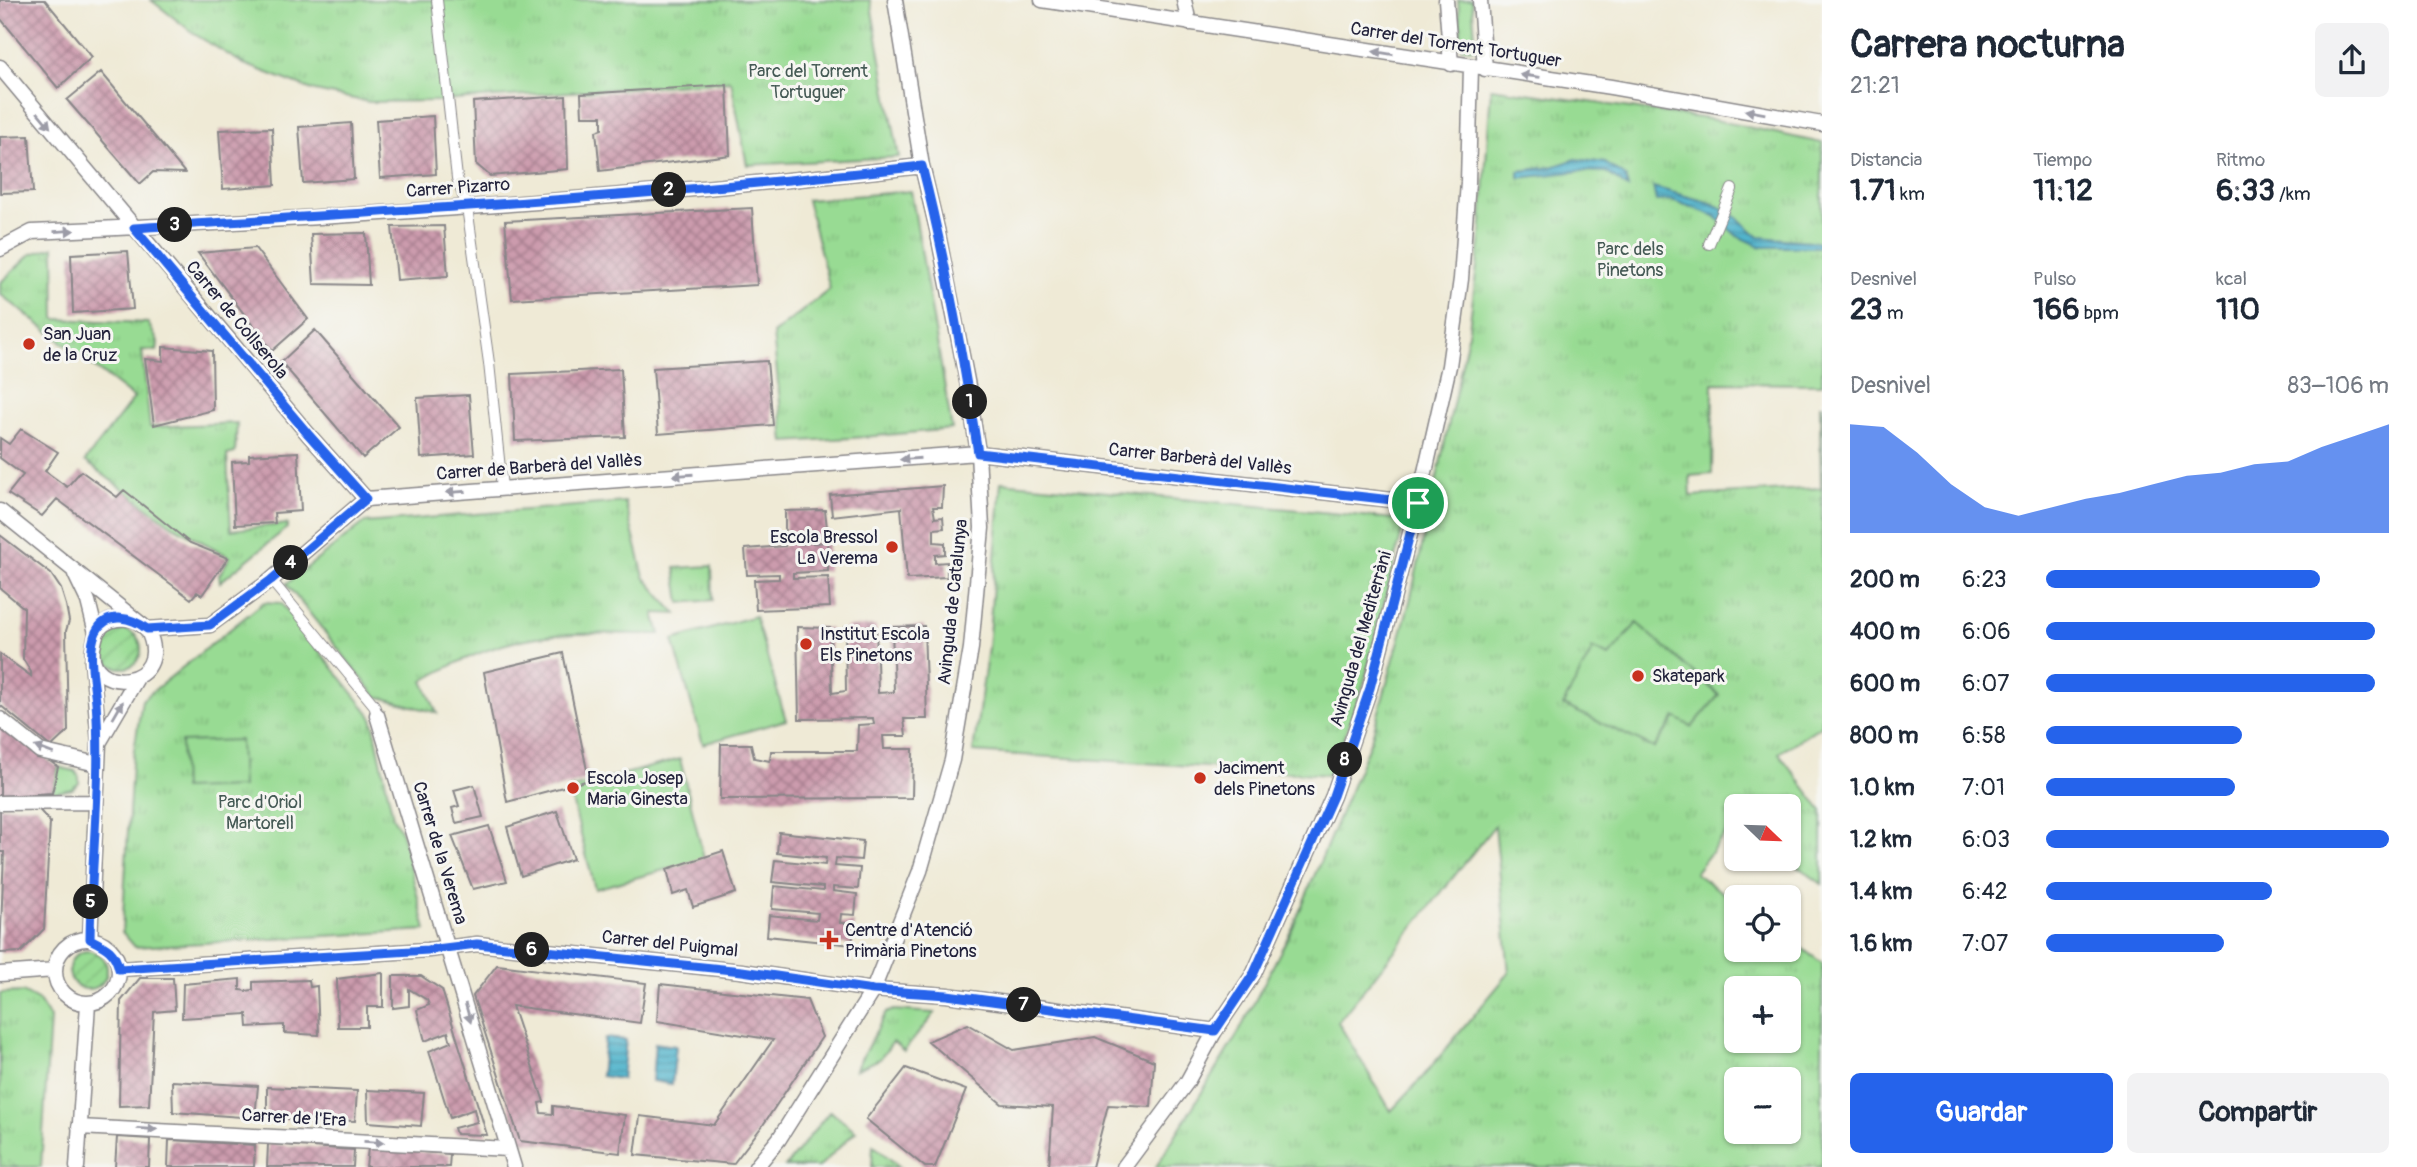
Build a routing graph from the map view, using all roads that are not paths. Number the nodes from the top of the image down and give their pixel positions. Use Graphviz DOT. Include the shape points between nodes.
graph roads {
  1 [pos="437,0"];
  2 [pos="895,0"];
  3 [pos="1042,0"];
  4 [pos="1184,0"];
  5 [pos="1446,0"];
  6 [pos="1480,0"];
  7 [pos="1189,23"];
  8 [pos="1451,64"];
  9 [pos="0,67"];
  10 [pos="1478,68"];
  11 [pos="1822,124"];
  12 [pos="922,166"];
  13 [pos="1732,189"];
  14 [pos="467,207"];
  15 [pos="134,228"];
  16 [pos="1709,244"];
  17 [pos="0,248"];
  18 [pos="978,453"];
  19 [pos="502,488"];
  20 [pos="366,499"];
  21 [pos="1418,503"];
  22 [pos="0,511"];
  23 [pos="70,567"];
  24 [pos="271,580"];
  25 [pos="142,625"];
  26 [pos="96,633"];
  27 [pos="92,656"];
  28 [pos="137,678"];
  29 [pos="377,715"];
  30 [pos="0,719"];
  31 [pos="99,743"];
  32 [pos="97,764"];
  33 [pos="95,802"];
  34 [pos="0,803"];
  35 [pos="90,939"];
  36 [pos="449,947"];
  37 [pos="119,969"];
  38 [pos="55,970"];
  39 [pos="0,974"];
  40 [pos="873,990"];
  41 [pos="88,1004"];
  42 [pos="1215,1031"];
  43 [pos="79,1127"];
  44 [pos="508,1149"];
  45 [pos="77,1167"];
  46 [pos="514,1167"];
  47 [pos="756,1167"];
  48 [pos="1124,1167"];
  1 -- 14 [label="street" via="457,178"];
  2 -- 12 [label="street, Avinguda de Catalunya"];
  3 -- 7 [label="street, Carrer del Torrent Tortuguer"];
  4 -- 7 [label="street"];
  5 -- 8 [label="street"];
  6 -- 10 [label="street, Avinguda del Mediterràni"];
  8 -- 7 [label="street, Carrer del Torrent Tortuguer, one-way"];
  8 -- 10 [label="street, Carrer del Torrent Tortuguer"];
  9 -- 15 [label="street, Carrer de Collserola, one-way"];
  11 -- 10 [label="street, Carrer del Torrent Tortuguer, one-way"];
  10 -- 21 [label="street, Avinguda del Mediterràni" via="1461,279 1449,366"];
  12 -- 14 [label="street, Carrer Pizarro"];
  12 -- 18 [label="street, Avinguda de Catalunya"];
  13 -- 16 [label="street"];
  14 -- 15 [label="street, Carrer Pizarro"];
  14 -- 19 [label="street"];
  17 -- 15 [label="street, Carrer Pizarro, one-way" via="32,232"];
  15 -- 20 [label="street, Carrer de Collserola"];
  18 -- 19 [label="street, Carrer de Barberà del Vallès, one-way"];
  18 -- 21 [label="street, Carrer Barberà del Vallès"];
  18 -- 40 [label="street, Avinguda de Catalunya" via="982,528 971,648 952,760 920,871"];
  19 -- 20 [label="street, Carrer de Barberà del Vallès, one-way"];
  20 -- 24 [label="street"];
  21 -- 42 [label="street, Avinguda del Mediterràni" via="1370,688 1333,796 1254,973"];
  22 -- 23 [label="street"];
  23 -- 25 [label="street"];
  23 -- 26 [label="street" via="89,601"];
  24 -- 25 [label="street" via="210,625"];
  24 -- 29 [label="street, Carrer de la Verema" via="374,705"];
  25 -- 26 [label="street" via="118,618"];
  25 -- 28 [label="street" via="153,642 154,656"];
  26 -- 27 [label="street"];
  27 -- 28 [label="street" via="109,678"];
  27 -- 31 [label="street"];
  31 -- 28 [label="street, one-way"];
  29 -- 36 [label="street, Carrer de la Verema"];
  32 -- 30 [label="street, one-way" via="40,751"];
  31 -- 32 [label="street"];
  32 -- 33 [label="street"];
  33 -- 34 [label="street"];
  33 -- 35 [label="street"];
  35 -- 37 [label="street" via="110,949"];
  35 -- 38 [label="street" via="66,947"];
  36 -- 37 [label="street, Carrer del Puigmal"];
  36 -- 40 [label="street, Carrer del Puigmal" via="477,944 742,971"];
  36 -- 44 [label="street, Carrer de la Verema, one-way"];
  37 -- 41 [label="street" via="110,993"];
  38 -- 39 [label="street"];
  38 -- 41 [label="street" via="64,994"];
  40 -- 42 [label="street, Carrer del Puigmal" via="947,995"];
  40 -- 47 [label="street, Avinguda de Catalunya" via="779,1139"];
  41 -- 43 [label="street"];
  42 -- 48 [label="street, Avinguda del Mediterràni" via="1187,1082"];
  43 -- 44 [label="street, Carrer de l'Era, one-way"];
  43 -- 45 [label="street"];
  44 -- 46 [label="street, Carrer de la Verema"];
}
